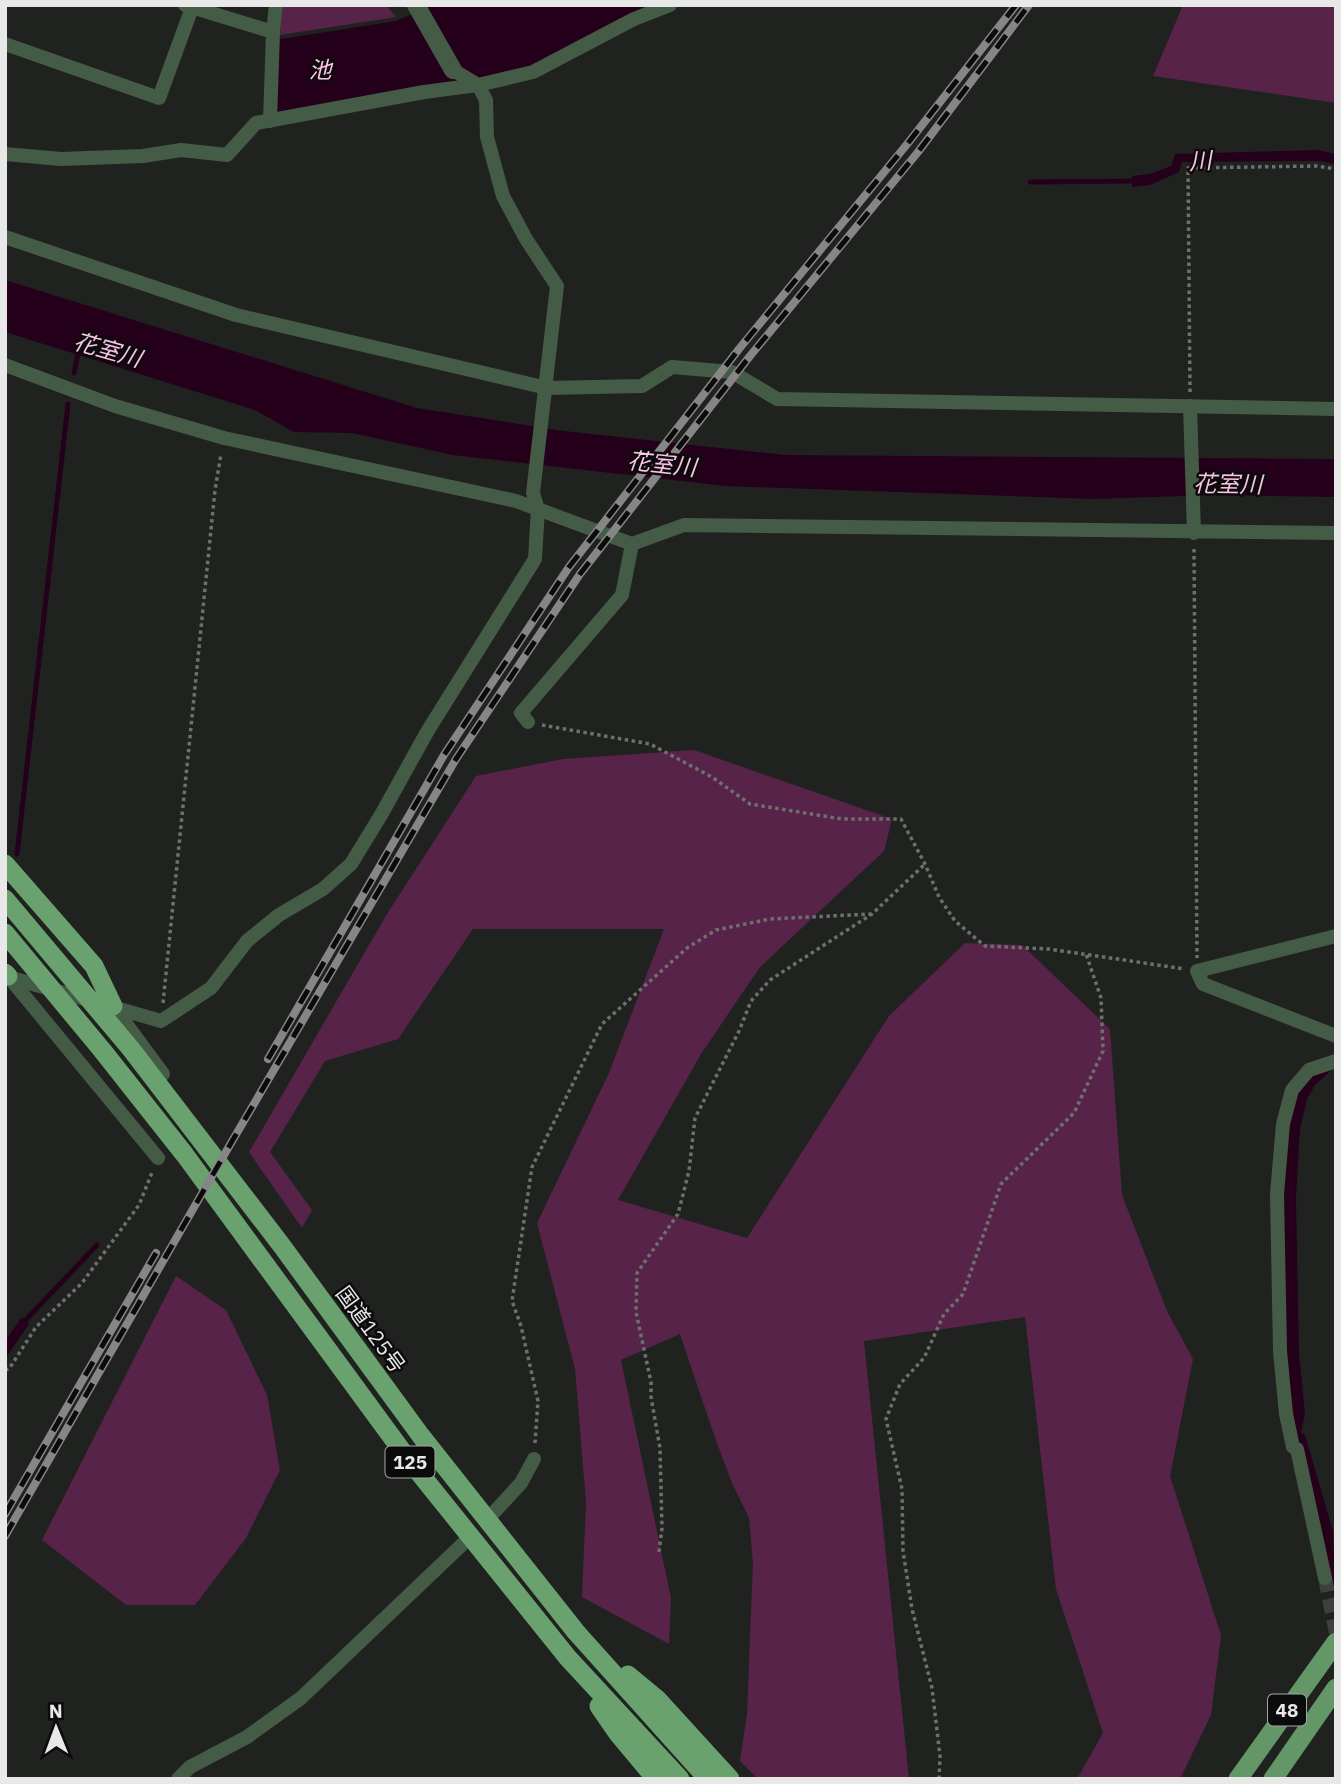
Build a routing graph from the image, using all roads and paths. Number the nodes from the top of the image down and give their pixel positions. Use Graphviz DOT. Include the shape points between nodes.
graph roads {
  1 [pos="276,5"];
  2 [pos="416,5"];
  3 [pos="670,5"];
  4 [pos="190,6"];
  5 [pos="273,32"];
  6 [pos="5,44"];
  7 [pos="453,70"];
  8 [pos="478,85"];
  9 [pos="270,121"];
  10 [pos="5,153"];
  11 [pos="1336,169"];
  12 [pos="5,237"];
  13 [pos="5,365"];
  14 [pos="545,393"];
  15 [pos="1190,406"];
  16 [pos="1336,409"];
  17 [pos="224,438"];
  18 [pos="538,509"];
  19 [pos="1194,533"];
  20 [pos="1336,533"];
  21 [pos="632,544"];
  22 [pos="528,722"];
  23 [pos="5,864"];
  24 [pos="925,864"];
  25 [pos="5,899"];
  26 [pos="872,914"];
  27 [pos="5,933"];
  28 [pos="1336,936"];
  29 [pos="1086,954"];
  30 [pos="1197,971"];
  31 [pos="6,975"];
  32 [pos="113,1006"];
  33 [pos="161,1021"];
  34 [pos="1336,1036"];
  35 [pos="1336,1060"];
  36 [pos="163,1074"];
  37 [pos="158,1158"];
  38 [pos="5,1370"];
  39 [pos="534,1459"];
  40 [pos="487,1520"];
  41 [pos="470,1536"];
  42 [pos="659,1552"];
  43 [pos="1325,1578"];
  44 [pos="576,1632"];
  45 [pos="1336,1642"];
  46 [pos="568,1658"];
  47 [pos="1336,1688"];
  48 [pos="177,1779"];
  49 [pos="656,1779"];
  50 [pos="680,1779"];
  51 [pos="708,1779"];
  52 [pos="730,1779"];
  53 [pos="939,1779"];
  54 [pos="1238,1779"];
  55 [pos="1273,1779"];
  1 -- 5 [label="street"];
  2 -- 7 [label="street"];
  3 -- 8 [label="street" via="533,72"];
  4 -- 5 [label="street"];
  4 -- 6 [label="street" via="159,98"];
  5 -- 9 [label="street"];
  7 -- 8 [label="street"];
  8 -- 9 [label="street"];
  8 -- 14 [label="street" via="486,100 487,137 503,196 557,286"];
  9 -- 10 [label="street" via="256,123 227,155 181,150 61,159"];
  11 -- 15 [label="path" via="1188,168"];
  12 -- 14 [label="street" via="236,315"];
  13 -- 17 [label="street" via="115,406"];
  14 -- 15 [label="street" via="642,386 672,367 732,372 777,398"];
  14 -- 18 [label="street" via="533,493"];
  15 -- 16 [label="street"];
  15 -- 19 [label="street"];
  17 -- 18 [label="street"];
  17 -- 33 [label="path"];
  18 -- 21 [label="street"];
  18 -- 33 [label="street" via="535,559 426,732 351,864 247,941 211,988"];
  19 -- 20 [label="street"];
  19 -- 21 [label="street" via="684,525"];
  19 -- 30 [label="path"];
  21 -- 22 [label="street" via="622,595 521,713"];
  22 -- 24 [label="path" via="650,744 712,777 750,804 842,819 901,819"];
  23 -- 32 [label="highway" via="94,966"];
  24 -- 26 [label="path"];
  24 -- 29 [label="path" via="955,921 985,946"];
  25 -- 40 [label="highway, 国道125号 / 125" via="131,1049"];
  26 -- 39 [label="path" via="770,919 716,930 687,948 602,1024 532,1167 512,1301 538,1401"];
  26 -- 42 [label="path" via="771,980 751,1001 695,1118 678,1214 637,1273 636,1312 660,1448"];
  27 -- 41 [label="highway, 125" via="102,1050"];
  28 -- 30 [label="street"];
  29 -- 30 [label="path"];
  29 -- 53 [label="path" via="1101,998 1103,1051 1074,1113 1001,1184 964,1294 944,1314 924,1358 900,1384 886,1419 902,1489 903,1551 912,1609 932,1688"];
  30 -- 34 [label="street" via="1203,984"];
  31 -- 32 [label="street"];
  31 -- 37 [label="street"];
  32 -- 33 [label="street"];
  32 -- 36 [label="street"];
  35 -- 43 [label="street" via="1310,1070 1292,1090 1283,1124 1277,1194 1286,1414"];
  37 -- 38 [label="path" via="139,1205 82,1283 36,1327"];
  39 -- 40 [label="street" via="521,1483"];
  40 -- 44 [label="highway, 国道125号 / 125"];
  41 -- 46 [label="highway, 125"];
  41 -- 48 [label="street" via="301,1698 247,1737 190,1766"];
  44 -- 51 [label="highway, 国道125号 / 125"];
  44 -- 52 [label="highway" via="657,1699"];
  45 -- 54 [label="main road, 48"];
  46 -- 49 [label="highway" via="619,1735"];
  46 -- 50 [label="highway, 125"];
  47 -- 55 [label="main road, 48"];
}
